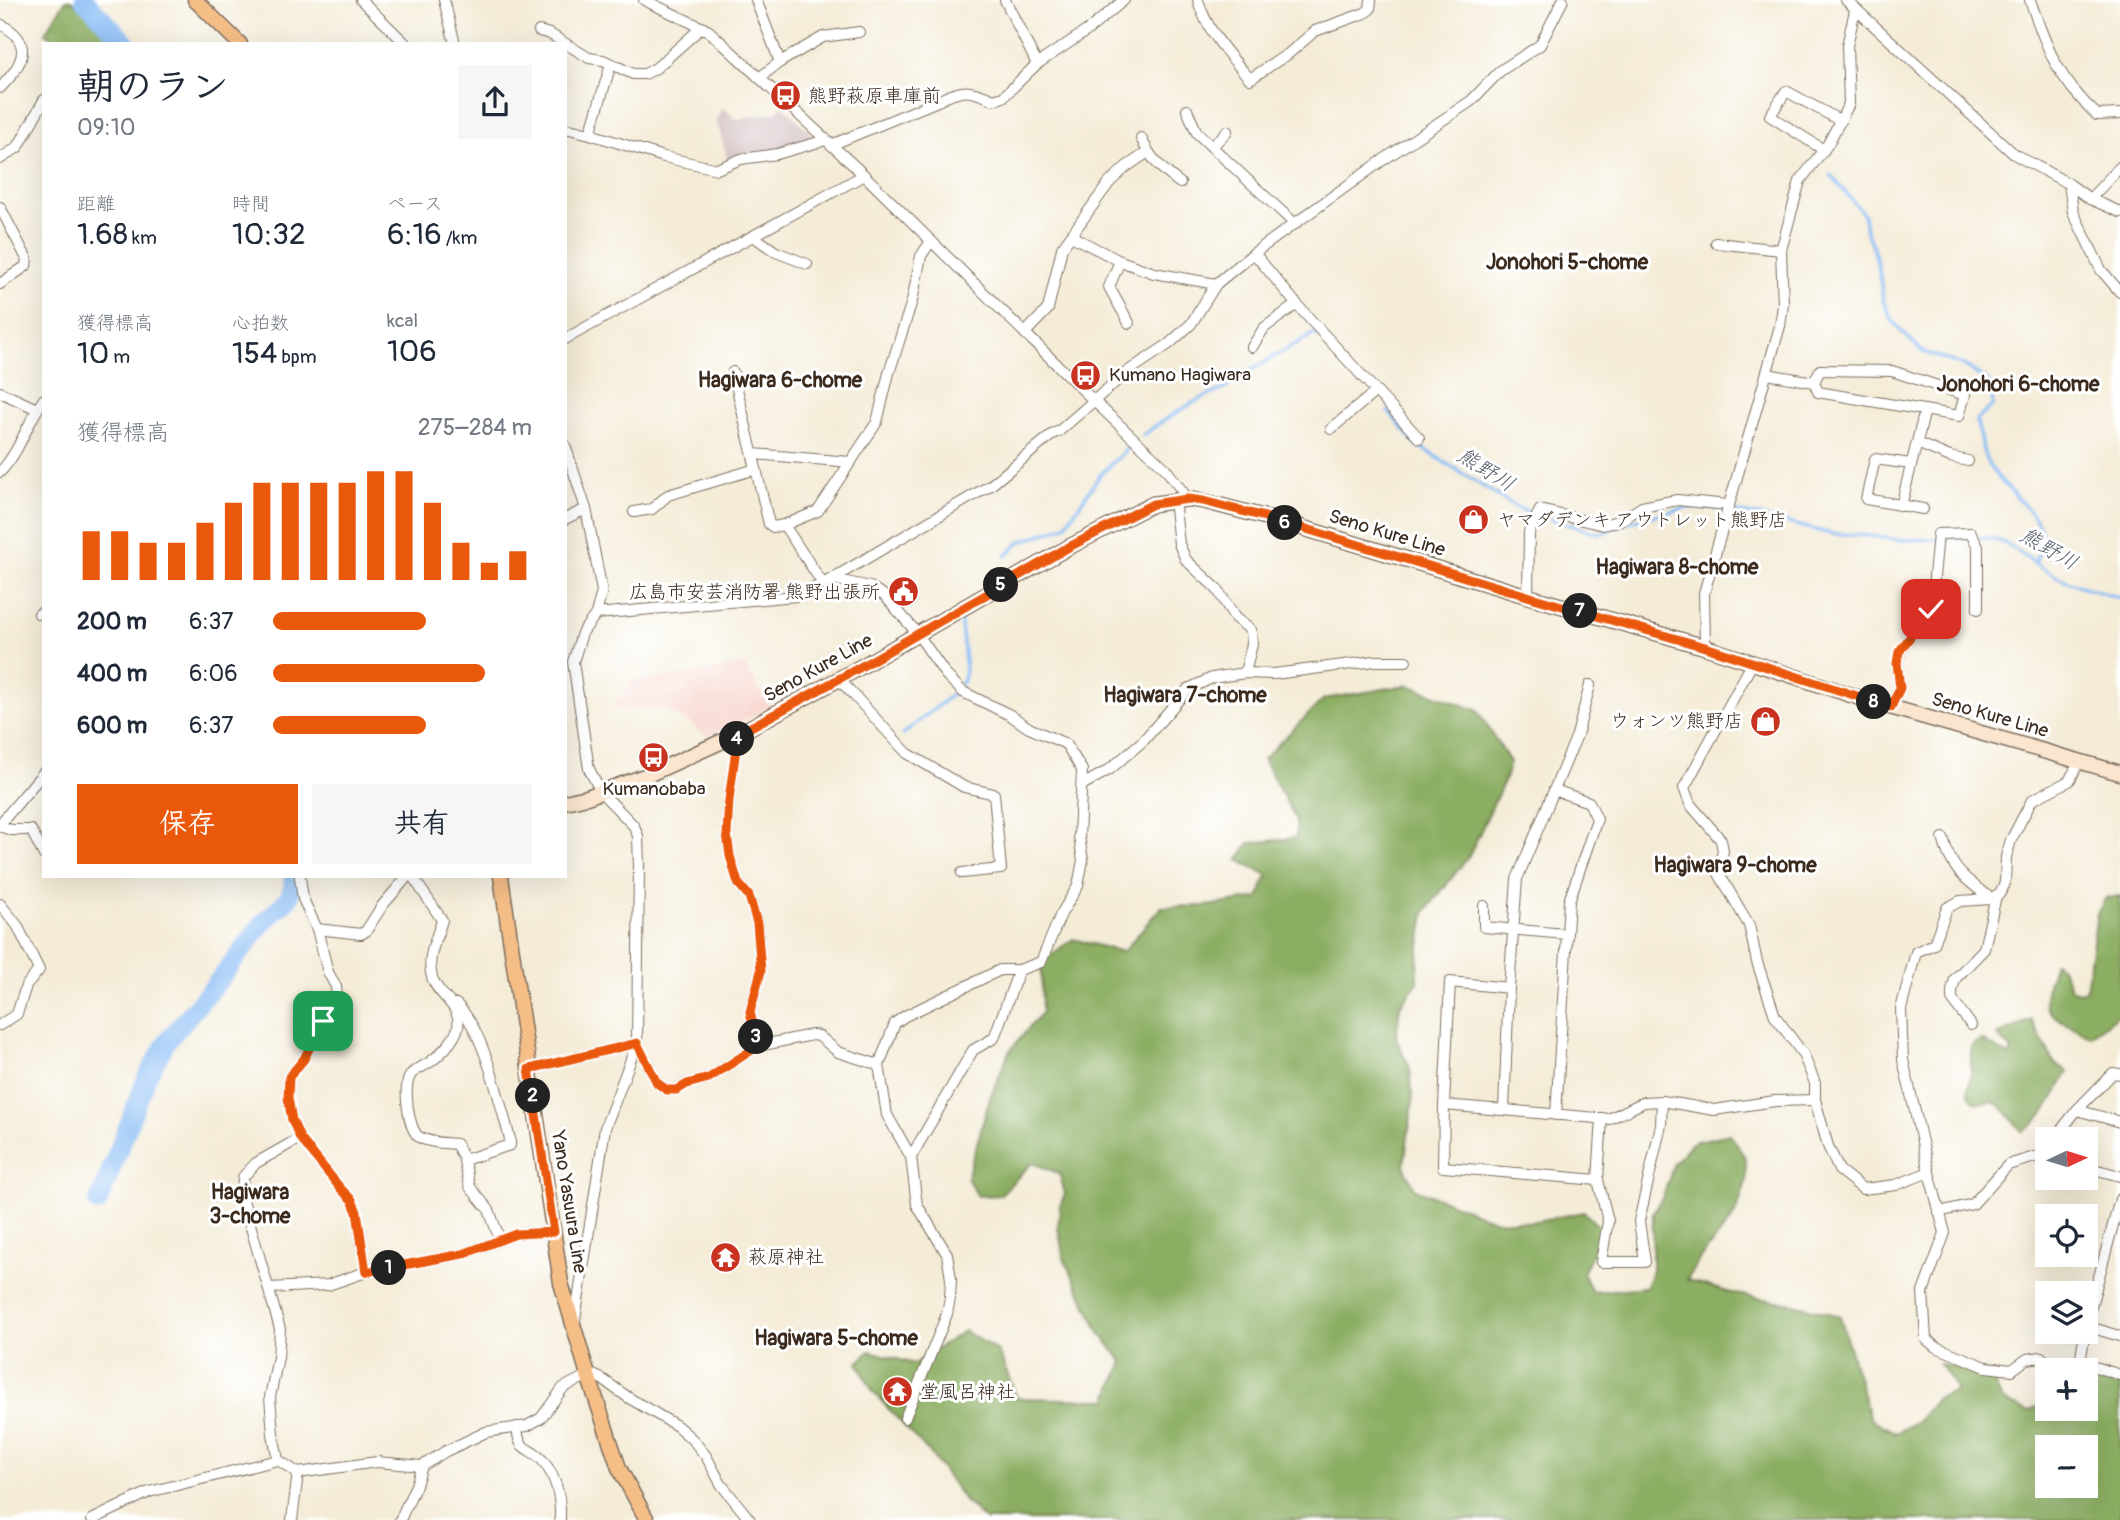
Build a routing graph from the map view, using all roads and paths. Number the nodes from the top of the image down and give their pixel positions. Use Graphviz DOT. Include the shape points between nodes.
graph roads {
  1 [pos="361,0"];
  2 [pos="444,0"];
  3 [pos="644,0"];
  4 [pos="756,0"];
  5 [pos="1005,0"];
  6 [pos="1124,0"];
  7 [pos="1198,0"];
  8 [pos="1371,0"];
  9 [pos="1563,0"];
  10 [pos="1846,0"];
  11 [pos="2030,0"];
  12 [pos="199,1"];
  13 [pos="1856,10"];
  14 [pos="0,24"];
  15 [pos="702,27"];
  16 [pos="539,31"];
  17 [pos="859,32"];
  18 [pos="238,42"];
  19 [pos="404,42"];
  20 [pos="454,42"];
  21 [pos="563,42"];
  22 [pos="567,44"];
  23 [pos="780,61"];
  24 [pos="611,64"];
  25 [pos="1037,64"];
  26 [pos="759,78"];
  27 [pos="0,88"];
  28 [pos="42,104"];
  29 [pos="1187,110"];
  30 [pos="2120,114"];
  31 [pos="1840,121"];
  32 [pos="567,128"];
  33 [pos="1227,131"];
  34 [pos="590,134"];
  35 [pos="1141,138"];
  36 [pos="829,142"];
  37 [pos="1212,147"];
  38 [pos="1824,150"];
  39 [pos="1148,152"];
  40 [pos="0,159"];
  41 [pos="2120,167"];
  42 [pos="864,175"];
  43 [pos="1180,183"];
  44 [pos="2069,184"];
  45 [pos="2090,199"];
  46 [pos="0,207"];
  47 [pos="2120,212"];
  48 [pos="1295,224"];
  49 [pos="753,236"];
  50 [pos="1071,236"];
  51 [pos="931,241"];
  52 [pos="1716,243"];
  53 [pos="1781,250"];
  54 [pos="1254,253"];
  55 [pos="1120,261"];
  56 [pos="807,264"];
  57 [pos="0,284"];
  58 [pos="1216,284"];
  59 [pos="2120,292"];
  60 [pos="1297,304"];
  61 [pos="1129,323"];
  62 [pos="1025,333"];
  63 [pos="567,338"];
  64 [pos="1252,347"];
  65 [pos="733,372"];
  66 [pos="1767,374"];
  67 [pos="1814,382"];
  68 [pos="0,392"];
  69 [pos="1375,392"];
  70 [pos="1094,401"];
  71 [pos="42,402"];
  72 [pos="37,409"];
  73 [pos="1925,410"];
  74 [pos="1331,429"];
  75 [pos="1419,438"];
  76 [pos="1917,443"];
  77 [pos="567,451"];
  78 [pos="753,454"];
  79 [pos="1968,461"];
  80 [pos="851,462"];
  81 [pos="1911,464"];
  82 [pos="756,469"];
  83 [pos="0,472"];
  84 [pos="1181,499"];
  85 [pos="1728,505"];
  86 [pos="1901,506"];
  87 [pos="586,509"];
  88 [pos="1923,509"];
  89 [pos="634,512"];
  90 [pos="567,518"];
  91 [pos="784,525"];
  92 [pos="828,581"];
  93 [pos="1528,596"];
  94 [pos="1978,609"];
  95 [pos="596,614"];
  96 [pos="917,633"];
  97 [pos="1705,647"];
  98 [pos="1406,661"];
  99 [pos="1753,662"];
  100 [pos="1245,673"];
  101 [pos="839,678"];
  102 [pos="1590,685"];
  103 [pos="1891,707"];
  104 [pos="738,734"];
  105 [pos="2080,761"];
  106 [pos="42,774"];
  107 [pos="2120,774"];
  108 [pos="1082,785"];
  109 [pos="1554,790"];
  110 [pos="601,792"];
  111 [pos="567,801"];
  112 [pos="0,825"];
  113 [pos="1943,838"];
  114 [pos="42,851"];
  115 [pos="962,873"];
  116 [pos="300,878"];
  117 [pos="406,878"];
  118 [pos="414,878"];
  119 [pos="501,878"];
  120 [pos="1994,898"];
  121 [pos="0,904"];
  122 [pos="1484,906"];
  123 [pos="317,929"];
  124 [pos="1513,930"];
  125 [pos="1566,934"];
  126 [pos="1019,970"];
  127 [pos="1508,988"];
  128 [pos="452,1004"];
  129 [pos="0,1025"];
  130 [pos="1971,1025"];
  131 [pos="637,1043"];
  132 [pos="758,1046"];
  133 [pos="879,1065"];
  134 [pos="529,1069"];
  135 [pos="2120,1074"];
  136 [pos="1815,1100"];
  137 [pos="1662,1101"];
  138 [pos="1444,1105"];
  139 [pos="1504,1110"];
  140 [pos="2077,1110"];
  141 [pos="1556,1115"];
  142 [pos="1602,1118"];
  143 [pos="2120,1122"];
  144 [pos="2064,1127"];
  145 [pos="300,1138"];
  146 [pos="2035,1156"];
  147 [pos="911,1157"];
  148 [pos="464,1160"];
  149 [pos="2098,1170"];
  150 [pos="1929,1172"];
  151 [pos="2120,1176"];
  152 [pos="1598,1180"];
  153 [pos="2120,1199"];
  154 [pos="1939,1213"];
  155 [pos="2116,1231"];
  156 [pos="554,1232"];
  157 [pos="500,1240"];
  158 [pos="366,1272"];
  159 [pos="2098,1287"];
  160 [pos="269,1288"];
  161 [pos="573,1328"];
  162 [pos="2098,1329"];
  163 [pos="2120,1336"];
  164 [pos="2042,1358"];
  165 [pos="2098,1368"];
  166 [pos="587,1375"];
  167 [pos="2120,1375"];
  168 [pos="905,1418"];
  169 [pos="517,1427"];
  170 [pos="278,1460"];
  171 [pos="422,1466"];
  172 [pos="298,1473"];
  173 [pos="92,1520"];
  174 [pos="292,1520"];
  175 [pos="400,1520"];
  176 [pos="560,1520"];
  177 [pos="647,1520"];
  178 [pos="750,1520"];
  1 -- 19 [label="street"];
  2 -- 20 [label="street"];
  3 -- 15 [label="street"];
  4 -- 23 [label="street"];
  5 -- 25 [label="street"];
  6 -- 25 [label="street"];
  7 -- 8 [label="street" via="1218,39 1250,79 1315,31 1365,13"];
  9 -- 48 [label="street" via="1540,45 1500,71 1471,101"];
  10 -- 13 [label="street"];
  11 -- 30 [label="street" via="2053,62 2078,98 2096,115"];
  12 -- 18 [label="main road"];
  13 -- 31 [label="street" via="1847,46 1849,104"];
  13 -- 44 [label="street" via="2014,154"];
  14 -- 27 [label="street" via="16,34 23,53 20,65"];
  15 -- 24 [label="street" via="645,74"];
  15 -- 26 [label="street"];
  16 -- 21 [label="street"];
  17 -- 23 [label="street" via="823,37"];
  22 -- 24 [label="street"];
  23 -- 26 [label="street"];
  24 -- 34 [label="street"];
  25 -- 36 [label="street" via="1003,97 994,100 974,91 955,92"];
  26 -- 36 [label="street"];
  28 -- 40 [label="street" via="18,147"];
  29 -- 37 [label="street" via="1197,133"];
  31 -- 38 [label="street"];
  31 -- 38 [label="street" via="1786,91 1770,117"];
  32 -- 34 [label="street"];
  33 -- 37 [label="street"];
  34 -- 36 [label="street" via="717,169 741,159"];
  35 -- 39 [label="street"];
  36 -- 42 [label="street"];
  37 -- 48 [label="street"];
  38 -- 53 [label="street" via="1800,181"];
  39 -- 43 [label="street"];
  39 -- 50 [label="street" via="1109,183"];
  41 -- 45 [label="street"];
  42 -- 49 [label="street"];
  42 -- 51 [label="street"];
  44 -- 45 [label="street"];
  44 -- 59 [label="street" via="2073,212 2101,270"];
  45 -- 47 [label="street"];
  46 -- 57 [label="street" via="27,259 26,266"];
  48 -- 54 [label="street"];
  49 -- 56 [label="street" via="776,252"];
  49 -- 63 [label="street"];
  50 -- 55 [label="street"];
  50 -- 62 [label="street" via="1062,248 1048,309"];
  51 -- 62 [label="street"];
  51 -- 80 [label="street" via="921,256 877,422"];
  52 -- 53 [label="street"];
  53 -- 66 [label="street" via="1783,305"];
  54 -- 58 [label="street"];
  54 -- 60 [label="street"];
  55 -- 58 [label="street" via="1154,273"];
  55 -- 61 [label="street" via="1109,287"];
  58 -- 70 [label="street" via="1191,324"];
  60 -- 64 [label="street" via="1264,328"];
  60 -- 69 [label="street"];
  62 -- 70 [label="street"];
  65 -- 78 [label="street"];
  66 -- 67 [label="street"];
  66 -- 85 [label="street"];
  67 -- 73 [label="street" via="1818,392"];
  67 -- 73 [label="street" via="1820,370 1892,371 1965,395 1959,416"];
  68 -- 72 [label="street"];
  69 -- 74 [label="street"];
  69 -- 75 [label="street"];
  70 -- 84 [label="street" via="1166,468"];
  70 -- 92 [label="street" via="990,485"];
  71 -- 72 [label="street"];
  72 -- 83 [label="street"];
  73 -- 76 [label="street"];
  76 -- 79 [label="street"];
  76 -- 81 [label="street"];
  77 -- 87 [label="street"];
  78 -- 80 [label="street"];
  78 -- 82 [label="street"];
  80 -- 91 [label="street" via="818,511"];
  81 -- 86 [label="street"];
  81 -- 86 [label="street" via="1875,459 1866,499"];
  82 -- 89 [label="street" via="668,495 652,509"];
  82 -- 91 [label="street" via="769,524"];
  84 -- 93 [label="main road, Seno Kure Line" via="1280,521"];
  84 -- 96 [label="main road, Seno Kure Line" via="1153,504"];
  84 -- 100 [label="street" via="1179,544 1186,560 1217,589 1235,618 1251,630"];
  85 -- 93 [label="street" via="1677,500 1643,507 1603,525 1540,510 1529,532"];
  85 -- 97 [label="street" via="1704,593"];
  86 -- 88 [label="street"];
  87 -- 90 [label="street"];
  87 -- 95 [label="street" via="602,592"];
  91 -- 92 [label="street"];
  92 -- 95 [label="street" via="796,596"];
  92 -- 96 [label="street" via="870,587"];
  93 -- 97 [label="main road, Seno Kure Line"];
  94 -- 103 [label="street" via="1978,547 1971,533 1938,534 1931,609 1899,652 1900,688"];
  95 -- 110 [label="street" via="582,634 573,662 589,769"];
  96 -- 101 [label="main road, Seno Kure Line"];
  96 -- 108 [label="street" via="963,692 1066,744 1082,770"];
  97 -- 99 [label="main road, Seno Kure Line"];
  98 -- 100 [label="street"];
  99 -- 103 [label="main road, Seno Kure Line"];
  99 -- 136 [label="street" via="1684,788 1690,804 1721,840 1718,872 1749,925 1774,1016 1803,1054 1815,1083"];
  100 -- 108 [label="street" via="1212,678 1188,689 1144,740 1110,770"];
  101 -- 104 [label="main road, Seno Kure Line"];
  101 -- 115 [label="street" via="906,753 964,787 994,794 1002,869"];
  102 -- 109 [label="street" via="1577,735"];
  103 -- 105 [label="main road, Seno Kure Line"];
  104 -- 110 [label="main road, Seno Kure Line"];
  104 -- 132 [label="street" via="727,834 738,883 749,896 757,923 761,971 750,1012"];
  105 -- 107 [label="main road, Seno Kure Line"];
  105 -- 120 [label="street" via="2069,781 2032,800 2011,840 2005,883"];
  106 -- 112 [label="street"];
  108 -- 126 [label="street" via="1079,837 1083,860 1078,886 1041,962"];
  109 -- 124 [label="street" via="1517,879"];
  109 -- 125 [label="street" via="1589,802 1597,819 1569,901"];
  110 -- 111 [label="main road, Seno Kure Line"];
  110 -- 131 [label="street" via="638,836"];
  112 -- 114 [label="street" via="31,830"];
  113 -- 120 [label="street" via="1948,858 1962,876"];
  116 -- 123 [label="street" via="303,899"];
  117 -- 123 [label="street" via="361,934"];
  118 -- 128 [label="street" via="442,919 430,957 431,975 436,989"];
  119 -- 134 [label="main road, Yano Yasuura Line"];
  120 -- 130 [label="street" via="1984,949 1955,979 1952,991 1952,999"];
  120 -- 150 [label="street" via="1960,901 1947,908 1934,944 1916,951 1900,1009 1903,1060"];
  121 -- 129 [label="street" via="18,925 39,970 26,986 17,1014"];
  122 -- 124 [label="street" via="1484,928"];
  123 -- 145 [label="street" via="337,996 304,1059 289,1077 288,1098"];
  124 -- 125 [label="street"];
  124 -- 127 [label="street"];
  125 -- 141 [label="street"];
  126 -- 133 [label="street" via="1000,970 905,1016 895,1023"];
  126 -- 147 [label="street" via="994,1038 973,1050"];
  127 -- 138 [label="street" via="1450,982"];
  127 -- 139 [label="street"];
  128 -- 148 [label="street" via="461,1009 474,1030 510,1139 510,1145"];
  128 -- 148 [label="street" via="458,1027 440,1053 411,1073 408,1109 419,1137 456,1144"];
  131 -- 132 [label="street" via="657,1083 667,1090 709,1078"];
  131 -- 134 [label="street"];
  131 -- 161 [label="street" via="605,1128"];
  132 -- 133 [label="street" via="819,1036 838,1052"];
  133 -- 147 [label="street" via="887,1115"];
  134 -- 156 [label="main road, Yano Yasuura Line"];
  135 -- 140 [label="street" via="2113,1073"];
  136 -- 137 [label="street" via="1714,1110"];
  136 -- 150 [label="street" via="1839,1170 1863,1189 1896,1185"];
  137 -- 142 [label="street" via="1644,1102"];
  137 -- 152 [label="street" via="1661,1125 1639,1221 1645,1262 1601,1262 1608,1221"];
  138 -- 139 [label="street"];
  138 -- 152 [label="street" via="1443,1167"];
  139 -- 141 [label="street"];
  140 -- 143 [label="street"];
  140 -- 144 [label="street"];
  141 -- 142 [label="street"];
  142 -- 152 [label="street"];
  145 -- 158 [label="street" via="352,1200"];
  145 -- 160 [label="street" via="256,1163 243,1177 242,1196"];
  146 -- 154 [label="street" via="2008,1165 1973,1204"];
  147 -- 168 [label="street" via="917,1205 947,1254 951,1288 947,1314"];
  148 -- 157 [label="street" via="470,1187 489,1210"];
  149 -- 151 [label="street"];
  150 -- 154 [label="street"];
  153 -- 155 [label="street"];
  154 -- 164 [label="street" via="1945,1233 1923,1292 1926,1339 1986,1367 2012,1370 2027,1359"];
  155 -- 159 [label="street"];
  156 -- 157 [label="street" via="516,1234"];
  156 -- 161 [label="main road, Yano Yasuura Line"];
  157 -- 158 [label="street" via="463,1254"];
  158 -- 160 [label="street" via="328,1285"];
  160 -- 170 [label="street" via="280,1329 270,1397"];
  161 -- 166 [label="main road, Yano Yasuura Line"];
  162 -- 163 [label="street"];
  165 -- 167 [label="street"];
  166 -- 169 [label="street" via="563,1388 541,1419"];
  166 -- 177 [label="main road, Yano Yasuura Line" via="619,1468"];
  166 -- 178 [label="street" via="603,1379 694,1440"];
  169 -- 171 [label="street" via="486,1432"];
  169 -- 176 [label="street" via="518,1441 541,1459 556,1482"];
  170 -- 172 [label="street"];
  170 -- 173 [label="street" via="149,1492"];
  171 -- 172 [label="street" via="373,1463"];
  171 -- 175 [label="street"];
  172 -- 174 [label="street"];
}
